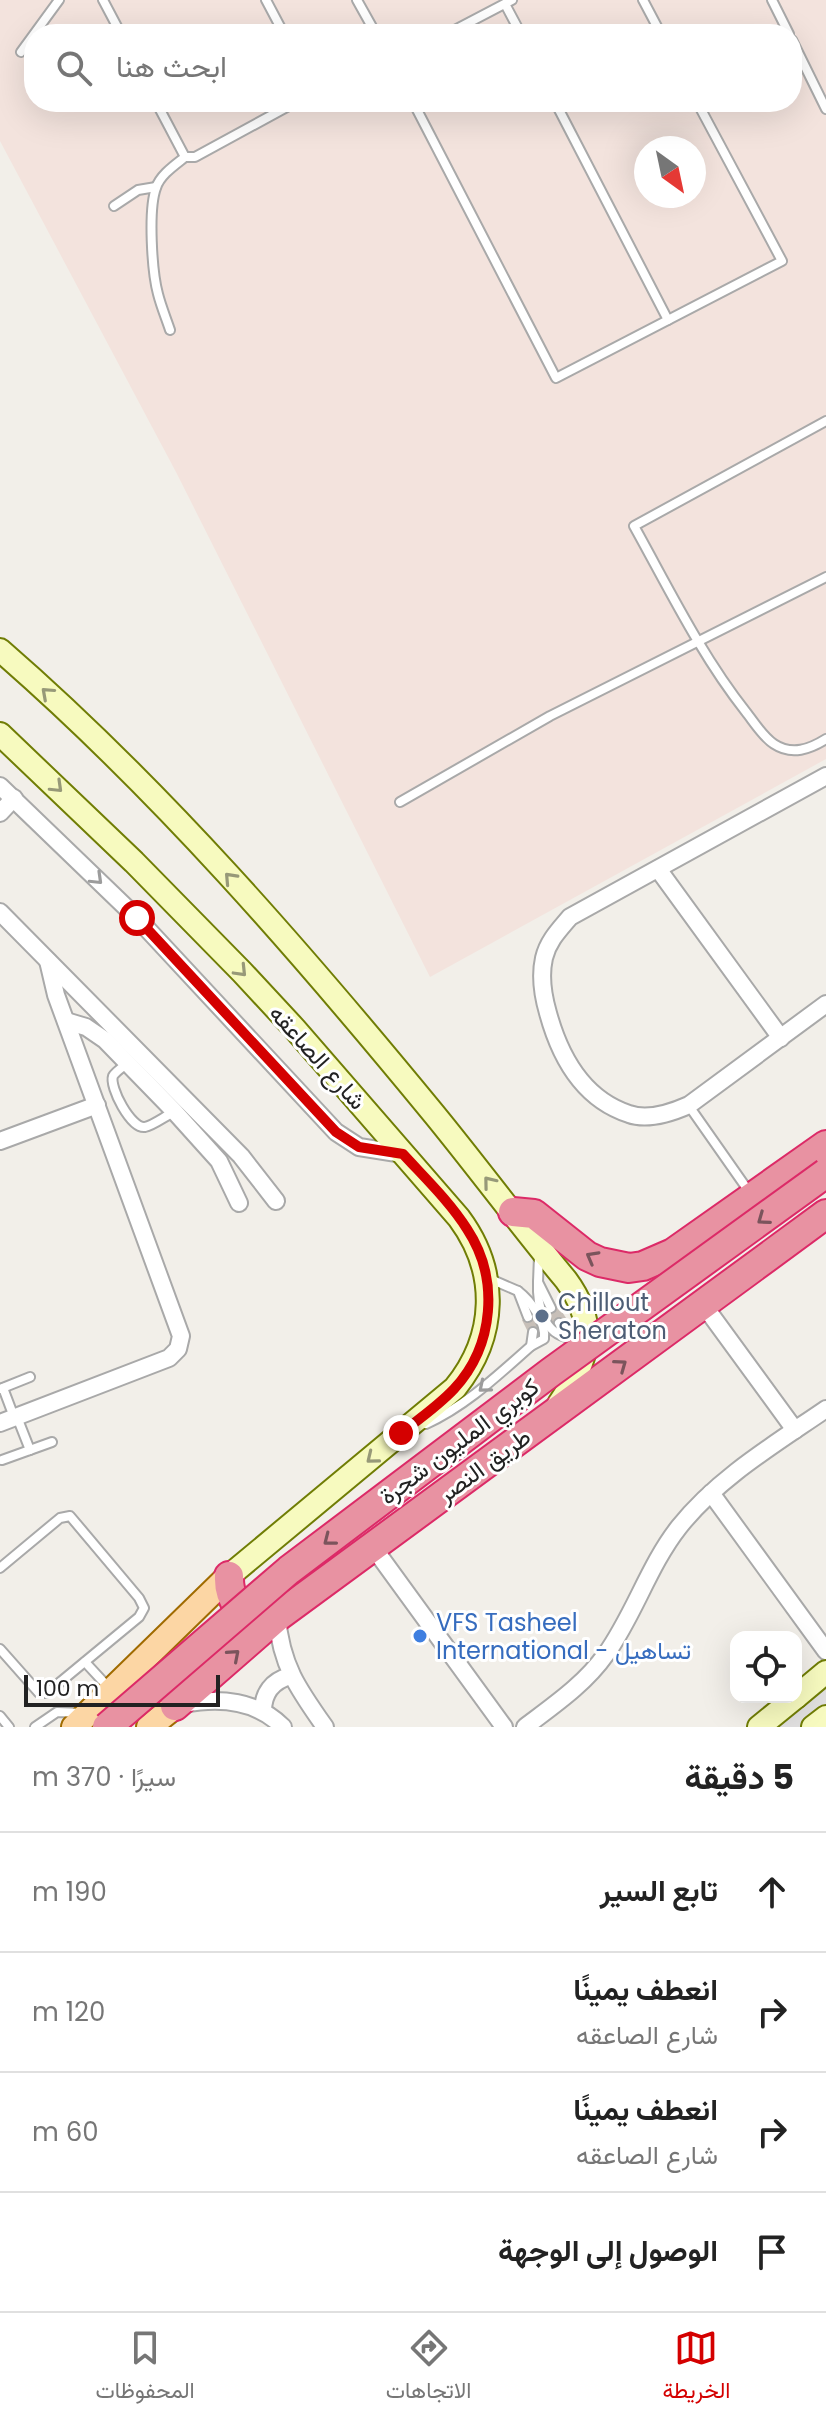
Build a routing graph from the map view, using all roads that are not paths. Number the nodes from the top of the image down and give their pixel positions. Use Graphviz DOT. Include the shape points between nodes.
graph roads {
  1 [pos="59,0"];
  2 [pos="103,0"];
  3 [pos="266,0"];
  4 [pos="357,0"];
  5 [pos="643,0"];
  6 [pos="772,0"];
  7 [pos="509,2"];
  8 [pos="41,24"];
  9 [pos="116,24"];
  10 [pos="279,24"];
  11 [pos="370,24"];
  12 [pos="466,24"];
  13 [pos="517,24"];
  14 [pos="656,24"];
  15 [pos="784,24"];
  16 [pos="24,48"];
  17 [pos="21,52"];
  18 [pos="802,60"];
  19 [pos="826,84"];
  20 [pos="816,89"];
  21 [pos="826,109"];
  22 [pos="161,112"];
  23 [pos="278,112"];
  24 [pos="418,112"];
  25 [pos="560,112"];
  26 [pos="702,112"];
  27 [pos="185,157"];
  28 [pos="156,187"];
  29 [pos="114,206"];
  30 [pos="668,320"];
  31 [pos="170,330"];
  32 [pos="826,421"];
  33 [pos="826,577"];
  34 [pos="697,641"];
  35 [pos="0,650"];
  36 [pos="0,734"];
  37 [pos="826,739"];
  38 [pos="826,776"];
  39 [pos="0,786"];
  40 [pos="14,798"];
  41 [pos="400,802"];
  42 [pos="0,813"];
  43 [pos="658,869"];
  44 [pos="0,912"];
  45 [pos="48,961"];
  46 [pos="826,1004"];
  47 [pos="66,1021"];
  48 [pos="781,1038"];
  49 [pos="128,1063"];
  50 [pos="97,1105"];
  51 [pos="689,1105"];
  52 [pos="174,1111"];
  53 [pos="0,1141"];
  54 [pos="826,1145"];
  55 [pos="403,1154"];
  56 [pos="826,1173"];
  57 [pos="753,1197"];
  58 [pos="276,1201"];
  59 [pos="239,1203"];
  60 [pos="513,1212"];
  61 [pos="826,1214"];
  62 [pos="540,1247"];
  63 [pos="673,1253"];
  64 [pos="487,1277"];
  65 [pos="538,1282"];
  66 [pos="518,1291"];
  67 [pos="703,1304"];
  68 [pos="551,1308"];
  69 [pos="528,1317"];
  70 [pos="559,1323"];
  71 [pos="676,1324"];
  72 [pos="533,1332"];
  73 [pos="578,1338"];
  74 [pos="531,1346"];
  75 [pos="30,1377"];
  76 [pos="1,1389"];
  77 [pos="826,1409"];
  78 [pos="552,1415"];
  79 [pos="10,1418"];
  80 [pos="795,1430"];
  81 [pos="401,1433"];
  82 [pos="52,1442"];
  83 [pos="30,1450"];
  84 [pos="2,1460"];
  85 [pos="711,1493"];
  86 [pos="373,1547"];
  87 [pos="0,1568"];
  88 [pos="229,1576"];
  89 [pos="277,1617"];
  90 [pos="0,1649"];
  91 [pos="826,1651"];
  92 [pos="85,1662"];
  93 [pos="826,1672"];
  94 [pos="290,1676"];
  95 [pos="111,1691"];
  96 [pos="802,1692"];
  97 [pos="789,1703"];
  98 [pos="175,1706"];
  99 [pos="263,1711"];
  100 [pos="0,1716"];
  101 [pos="826,1717"];
  102 [pos="90,1722"];
  103 [pos="7,1726"];
  104 [pos="35,1727"];
  105 [pos="149,1727"];
  106 [pos="283,1727"];
  107 [pos="325,1727"];
  108 [pos="504,1727"];
  109 [pos="525,1727"];
  110 [pos="759,1727"];
  111 [pos="813,1727"];
  1 -- 8 [label="lane"];
  2 -- 9 [label="lane"];
  3 -- 10 [label="lane"];
  4 -- 11 [label="lane"];
  5 -- 14 [label="lane"];
  6 -- 15 [label="lane"];
  7 -- 12 [label="lane"];
  7 -- 13 [label="lane"];
  16 -- 17 [label="lane"];
  18 -- 20 [label="lane"];
  19 -- 20 [label="lane"];
  20 -- 21 [label="lane"];
  22 -- 27 [label="lane"];
  23 -- 27 [label="lane" via="195,157"];
  24 -- 30 [label="lane" via="556,378"];
  25 -- 30 [label="lane"];
  26 -- 30 [label="lane" via="782,261"];
  27 -- 28 [label="lane"];
  28 -- 29 [label="lane" via="138,190"];
  28 -- 31 [label="lane" via="153,259"];
  32 -- 34 [label="lane" via="634,526"];
  33 -- 34 [label="lane"];
  34 -- 37 [label="lane" via="774,744 794,751"];
  34 -- 41 [label="lane" via="550,716"];
  60 -- 35 [label="street, شارع الصاعقه, one-way" via="241,891 99,741"];
  36 -- 55 [label="street, شارع الصاعقه, one-way" via="242,972"];
  38 -- 43 [label="street"];
  39 -- 40 [label="street"];
  40 -- 42 [label="street"];
  40 -- 55 [label="street, one-way" via="137,918 336,1132 359,1147"];
  43 -- 48 [label="street"];
  43 -- 51 [label="street" via="570,917 554,935 542,970 545,1003 563,1056 599,1100 631,1115 670,1113"];
  44 -- 45 [label="street"];
  45 -- 47 [label="street"];
  45 -- 58 [label="street" via="241,1156"];
  46 -- 48 [label="street"];
  47 -- 49 [label="street" via="95,1032"];
  47 -- 50 [label="street"];
  48 -- 51 [label="street"];
  49 -- 52 [label="street"];
  49 -- 52 [label="lane" via="113,1081 131,1121 148,1126"];
  50 -- 53 [label="street"];
  50 -- 79 [label="street" via="180,1330 180,1343 169,1358"];
  51 -- 57 [label="lane"];
  52 -- 59 [label="street" via="219,1161"];
  54 -- 57 [label="highway"];
  55 -- 64 [label="street, شارع الصاعقه" via="467,1229"];
  56 -- 102 [label="highway, كوبري المليون شجرة, one-way, bridge" via="551,1372"];
  57 -- 63 [label="highway"];
  60 -- 62 [label="street, شارع الصاعقه"];
  63 -- 60 [label="highway, one-way" via="643,1266 614,1267 587,1256 534,1214"];
  61 -- 67 [label="highway, طريق النصر"];
  62 -- 65 [label="lane"];
  62 -- 73 [label="street, شارع الصاعقه" via="578,1298 585,1318"];
  63 -- 71 [label="highway" via="639,1283 634,1299 646,1320"];
  64 -- 66 [label="lane"];
  64 -- 81 [label="street, شارع الصاعقه" via="487,1322 473,1363 455,1388"];
  65 -- 68 [label="lane"];
  65 -- 73 [label="lane" via="542,1316 557,1334"];
  66 -- 69 [label="lane"];
  66 -- 74 [label="lane" via="529,1300 544,1330 544,1339"];
  67 -- 71 [label="highway, طريق النصر"];
  67 -- 80 [label="street"];
  70 -- 73 [label="lane"];
  78 -- 71 [label="highway, طريق النصر, one-way"];
  72 -- 74 [label="lane"];
  73 -- 78 [label="street, شارع الصاعقه" via="579,1372"];
  74 -- 81 [label="lane, one-way" via="464,1403"];
  75 -- 76 [label="lane"];
  76 -- 79 [label="lane"];
  77 -- 80 [label="street"];
  78 -- 86 [label="highway, طريق النصر"];
  79 -- 83 [label="lane"];
  80 -- 85 [label="street"];
  81 -- 88 [label="street, شارع الصاعقه, one-way"];
  82 -- 83 [label="lane"];
  83 -- 84 [label="lane"];
  85 -- 91 [label="street"];
  85 -- 109 [label="street" via="676,1530 607,1653 585,1679"];
  86 -- 89 [label="highway, طريق النصر"];
  86 -- 108 [label="street"];
  87 -- 92 [label="lane" via="60,1518 72,1518 144,1608"];
  88 -- 89 [label="highway" via="232,1597 245,1613"];
  88 -- 95 [label="main road"];
  89 -- 94 [label="street"];
  98 -- 89 [label="highway, طريق النصر, one-way"];
  90 -- 92 [label="lane" via="42,1695"];
  92 -- 95 [label="lane"];
  93 -- 96 [label="street"];
  94 -- 99 [label="street" via="270,1688"];
  94 -- 107 [label="street"];
  95 -- 102 [label="main road"];
  97 -- 110 [label="street"];
  98 -- 99 [label="street" via="214,1700"];
  98 -- 105 [label="main road, طريق النصر"];
  99 -- 106 [label="street"];
  100 -- 103 [label="lane"];
  101 -- 111 [label="street"];
  102 -- 104 [label="lane" via="57,1712"];
}
